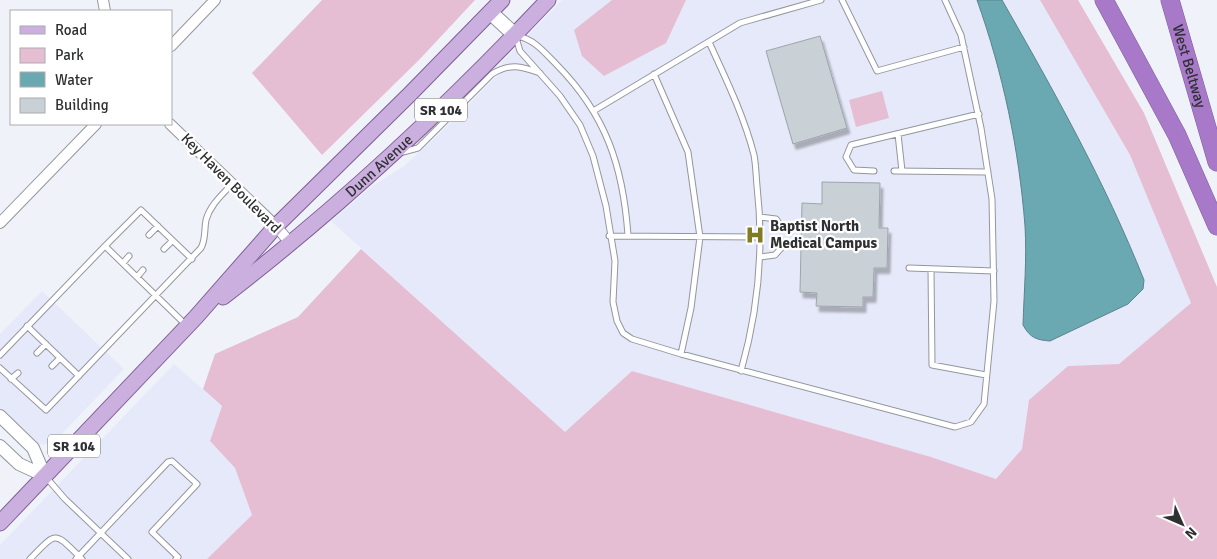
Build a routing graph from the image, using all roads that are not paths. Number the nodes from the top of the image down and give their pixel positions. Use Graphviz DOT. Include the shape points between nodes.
graph roads {
  1 [pos="215,0"];
  2 [pos="502,0"];
  3 [pos="548,0"];
  4 [pos="821,0"];
  5 [pos="842,0"];
  6 [pos="945,0"];
  7 [pos="1104,0"];
  8 [pos="1170,0"];
  9 [pos="490,12"];
  10 [pos="515,35"];
  11 [pos="709,42"];
  12 [pos="172,45"];
  13 [pos="964,47"];
  14 [pos="542,73"];
  15 [pos="654,74"];
  16 [pos="595,110"];
  17 [pos="978,114"];
  18 [pos="95,125"];
  19 [pos="171,125"];
  20 [pos="898,134"];
  21 [pos="395,154"];
  22 [pos="1217,162"];
  23 [pos="874,170"];
  24 [pos="894,171"];
  25 [pos="902,171"];
  26 [pos="988,172"];
  27 [pos="232,184"];
  28 [pos="760,217"];
  29 [pos="1,221"];
  30 [pos="158,226"];
  31 [pos="276,226"];
  32 [pos="1217,226"];
  33 [pos="783,229"];
  34 [pos="149,235"];
  35 [pos="628,235"];
  36 [pos="609,236"];
  37 [pos="700,237"];
  38 [pos="760,237"];
  39 [pos="172,241"];
  40 [pos="291,244"];
  41 [pos="105,246"];
  42 [pos="783,246"];
  43 [pos="164,249"];
  44 [pos="129,256"];
  45 [pos="760,257"];
  46 [pos="192,259"];
  47 [pos="123,263"];
  48 [pos="909,268"];
  49 [pos="931,268"];
  50 [pos="143,270"];
  51 [pos="994,271"];
  52 [pos="137,277"];
  53 [pos="156,296"];
  54 [pos="192,322"];
  55 [pos="27,326"];
  56 [pos="46,344"];
  57 [pos="37,353"];
  58 [pos="681,354"];
  59 [pos="0,355"];
  60 [pos="60,358"];
  61 [pos="52,366"];
  62 [pos="0,368"];
  63 [pos="741,371"];
  64 [pos="18,373"];
  65 [pos="986,375"];
  66 [pos="80,376"];
  67 [pos="12,379"];
  68 [pos="32,387"];
  69 [pos="26,392"];
  70 [pos="0,416"];
  71 [pos="0,446"];
  72 [pos="45,476"];
  73 [pos="0,523"];
  74 [pos="101,533"];
  75 [pos="79,558"];
  76 [pos="30,559"];
  77 [pos="128,559"];
  78 [pos="176,559"];
  1 -- 12 [label="street"];
  2 -- 9 [label="main road, Dunn Avenue / SR 104"];
  3 -- 10 [label="main road, Dunn Avenue / SR 104"];
  4 -- 11 [label="lane" via="740,23"];
  5 -- 13 [label="lane" via="877,71"];
  6 -- 13 [label="lane" via="962,35"];
  7 -- 32 [label="highway" via="1177,135"];
  8 -- 22 [label="highway, West Beltway"];
  9 -- 10 [label="main road"];
  9 -- 31 [label="main road, Dunn Avenue / SR 104"];
  10 -- 14 [label="lane" via="520,51"];
  10 -- 16 [label="lane" via="531,39"];
  10 -- 21 [label="main road, Dunn Avenue / SR 104"];
  11 -- 15 [label="lane"];
  11 -- 28 [label="lane" via="736,102 754,156"];
  13 -- 17 [label="lane"];
  14 -- 21 [label="lane" via="521,66 501,68 418,148"];
  14 -- 36 [label="lane" via="580,125 594,156 606,206"];
  15 -- 16 [label="lane"];
  15 -- 37 [label="lane" via="688,152"];
  16 -- 35 [label="lane" via="619,169"];
  17 -- 20 [label="lane"];
  17 -- 26 [label="lane"];
  18 -- 29 [label="street"];
  19 -- 27 [label="street, Key Haven Boulevard"];
  20 -- 23 [label="lane" via="852,145 846,157 854,170"];
  20 -- 25 [label="lane"];
  21 -- 40 [label="main road, Dunn Avenue / SR 104"];
  24 -- 25 [label="lane"];
  25 -- 26 [label="lane"];
  26 -- 51 [label="lane"];
  27 -- 31 [label="street, Key Haven Boulevard"];
  27 -- 46 [label="lane" via="214,203 206,220 205,240"];
  28 -- 33 [label="lane" via="776,219"];
  28 -- 38 [label="lane"];
  30 -- 34 [label="lane"];
  30 -- 39 [label="lane"];
  30 -- 41 [label="lane" via="141,210"];
  31 -- 40 [label="street, Key Haven Boulevard"];
  31 -- 54 [label="main road, Dunn Avenue / SR 104"];
  35 -- 36 [label="lane"];
  35 -- 37 [label="lane"];
  36 -- 58 [label="lane" via="614,261 613,302 623,333 632,339"];
  37 -- 38 [label="lane"];
  37 -- 58 [label="lane"];
  38 -- 45 [label="lane"];
  39 -- 43 [label="lane"];
  39 -- 46 [label="lane"];
  40 -- 54 [label="main road, Dunn Avenue / SR 104"];
  41 -- 47 [label="lane"];
  41 -- 55 [label="lane"];
  42 -- 45 [label="lane" via="775,255"];
  44 -- 47 [label="lane"];
  45 -- 63 [label="lane" via="754,313"];
  46 -- 53 [label="lane"];
  47 -- 52 [label="lane"];
  48 -- 49 [label="lane"];
  49 -- 51 [label="lane"];
  49 -- 65 [label="lane" via="932,365"];
  50 -- 52 [label="lane"];
  51 -- 65 [label="lane"];
  52 -- 53 [label="lane"];
  53 -- 54 [label="lane"];
  53 -- 66 [label="lane"];
  54 -- 72 [label="main road, Dunn Avenue / SR 104"];
  55 -- 56 [label="lane"];
  55 -- 59 [label="lane"];
  56 -- 57 [label="lane"];
  56 -- 60 [label="lane"];
  58 -- 63 [label="lane"];
  60 -- 61 [label="lane"];
  60 -- 66 [label="lane"];
  62 -- 67 [label="lane"];
  63 -- 65 [label="lane" via="955,427 971,422 984,404"];
  64 -- 67 [label="lane"];
  66 -- 69 [label="lane" via="46,410"];
  67 -- 69 [label="lane"];
  68 -- 69 [label="lane"];
  70 -- 72 [label="street" via="33,448"];
  71 -- 72 [label="street" via="19,464"];
  72 -- 73 [label="main road, Dunn Avenue / SR 104"];
  72 -- 74 [label="lane"];
  74 -- 75 [label="lane"];
  74 -- 77 [label="lane"];
  74 -- 78 [label="lane" via="168,462 172,462 198,484 152,532 178,557"];
  75 -- 76 [label="lane" via="60,537 55,536"];
}
